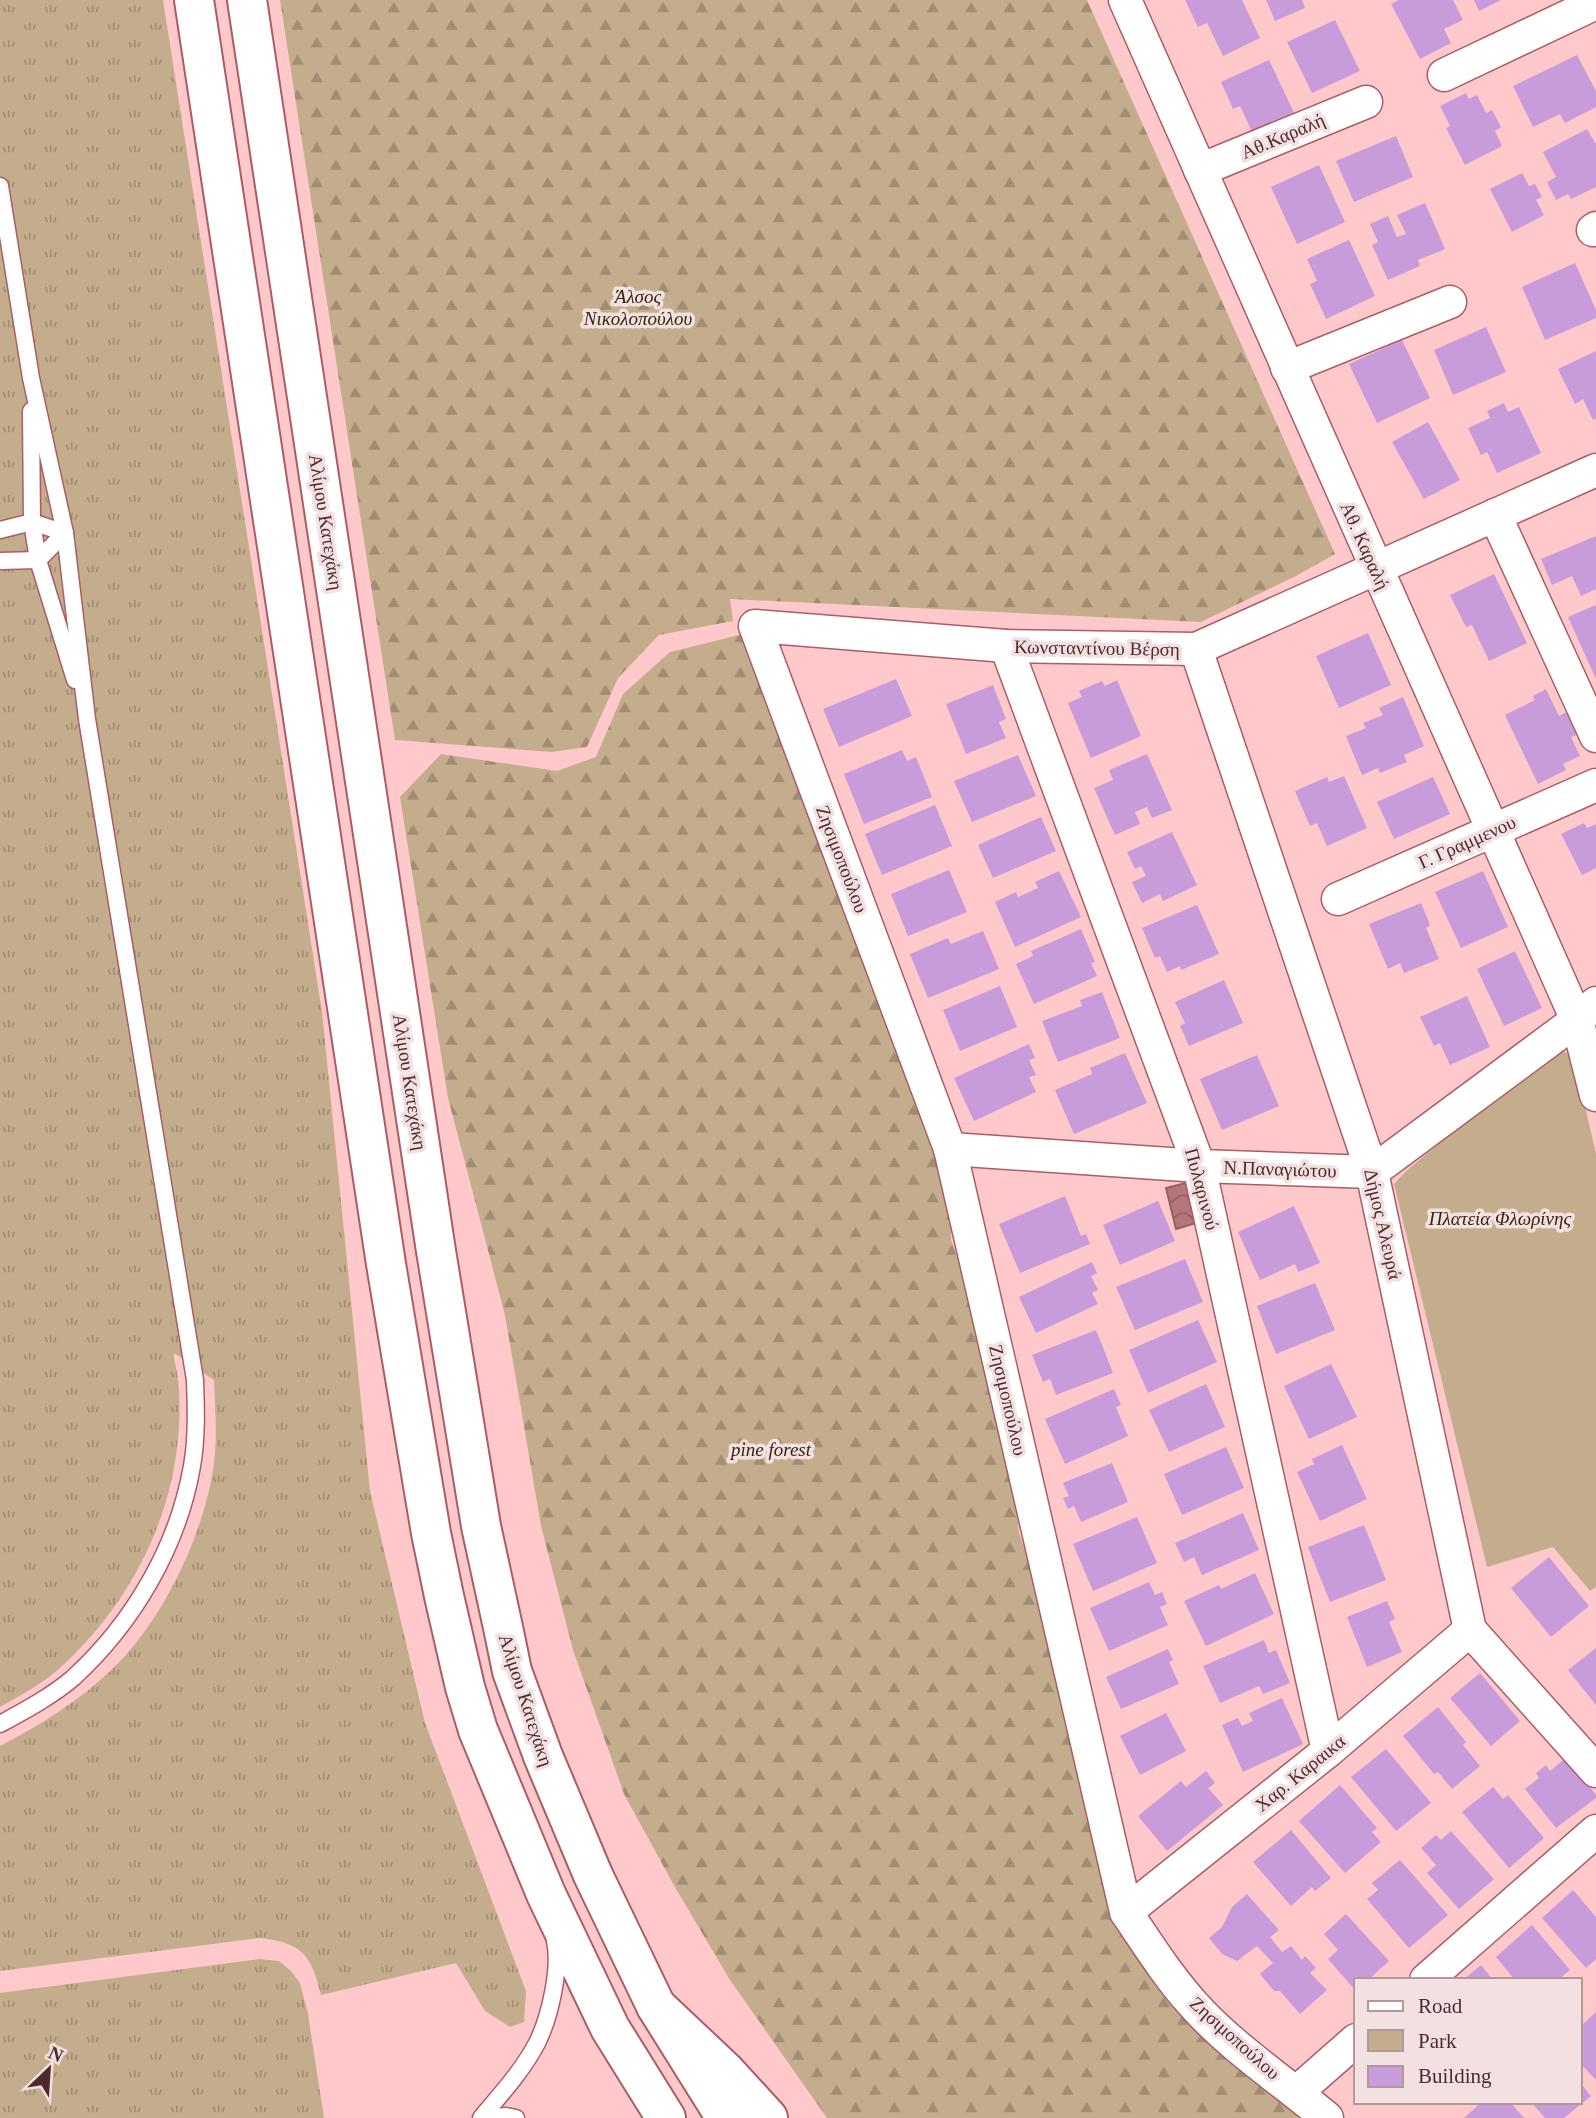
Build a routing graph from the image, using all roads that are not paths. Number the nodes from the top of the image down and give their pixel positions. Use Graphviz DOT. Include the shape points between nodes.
graph roads {
  1 [pos="194,0"];
  2 [pos="247,0"];
  3 [pos="1125,0"];
  4 [pos="1596,3"];
  5 [pos="1444,75"];
  6 [pos="1366,102"];
  7 [pos="1200,170"];
  8 [pos="0,186"];
  9 [pos="1450,302"];
  10 [pos="1287,368"];
  11 [pos="31,378"];
  12 [pos="1596,470"];
  13 [pos="1495,515"];
  14 [pos="32,522"];
  15 [pos="0,530"];
  16 [pos="65,533"];
  17 [pos="38,560"];
  18 [pos="0,561"];
  19 [pos="1375,569"];
  20 [pos="755,626"];
  21 [pos="1006,646"];
  22 [pos="1196,649"];
  23 [pos="87,719"];
  24 [pos="1596,736"];
  25 [pos="1596,785"];
  26 [pos="1494,831"];
  27 [pos="1338,899"];
  28 [pos="1586,1012"];
  29 [pos="1596,1095"];
  30 [pos="950,1149"];
  31 [pos="1199,1166"];
  32 [pos="1372,1171"];
  33 [pos="1470,1630"];
  34 [pos="0,1724"];
  35 [pos="1328,1751"];
  36 [pos="1596,1771"];
  37 [pos="1596,1831"];
  38 [pos="546,1894"];
  39 [pos="1126,1912"];
  40 [pos="1428,1978"];
  41 [pos="656,2006"];
  42 [pos="1354,2042"];
  43 [pos="1297,2092"];
  44 [pos="481,2118"];
  45 [pos="487,2118"];
  46 [pos="516,2118"];
  47 [pos="666,2118"];
  48 [pos="726,2118"];
  49 [pos="768,2118"];
  50 [pos="1327,2118"];
  1 -- 38 [label="main road" via="431,1533 478,1730"];
  2 -- 41 [label="main road, Αλίμου Κατεχάκη" via="481,1526 512,1671 534,1732 573,1831"];
  3 -- 7 [label="street, Αθ. Καραλή"];
  4 -- 5 [label="street"];
  6 -- 7 [label="street, Αθ.Καραλή"];
  7 -- 10 [label="street, Αθ. Καραλή"];
  8 -- 11 [label="lane"];
  9 -- 10 [label="street"];
  10 -- 19 [label="street, Αθ. Καραλή"];
  11 -- 14 [label="lane"];
  11 -- 16 [label="lane"];
  12 -- 13 [label="street, Κωνσταντίνου Βέρση"];
  13 -- 19 [label="street, Κωνσταντίνου Βέρση"];
  13 -- 24 [label="street"];
  14 -- 15 [label="lane"];
  14 -- 16 [label="lane"];
  14 -- 17 [label="lane"];
  16 -- 17 [label="lane"];
  16 -- 23 [label="lane"];
  17 -- 18 [label="lane"];
  17 -- 23 [label="lane"];
  19 -- 22 [label="street, Κωνσταντίνου Βέρση"];
  19 -- 26 [label="street, Αθ. Καραλή"];
  20 -- 21 [label="street, Κωνσταντίνου Βέρση"];
  20 -- 30 [label="street, Ζησιμοπούλου"];
  21 -- 22 [label="street, Κωνσταντίνου Βέρση"];
  21 -- 31 [label="street, Πυλαρινού"];
  22 -- 32 [label="street, Δήμος Αλευρά"];
  23 -- 34 [label="lane" via="195,1380 196,1435 183,1505 134,1609 71,1679"];
  25 -- 26 [label="street, Γ. Γραμμενου"];
  26 -- 27 [label="street, Γ. Γραμμενου"];
  26 -- 28 [label="street, Αθ. Καραλή"];
  28 -- 29 [label="street, Αθ. Καραλή"];
  28 -- 32 [label="street"];
  30 -- 31 [label="street, Ν.Παναγιώτου"];
  30 -- 39 [label="street, Ζησιμοπούλου"];
  31 -- 32 [label="street, Ν.Παναγιώτου"];
  31 -- 35 [label="street, Πυλαρινού"];
  32 -- 33 [label="street, Δήμος Αλευρά"];
  33 -- 35 [label="street, Χαρ. Καραικα"];
  33 -- 36 [label="street, Δήμος Αλευρά"];
  35 -- 39 [label="street, Χαρ. Καραικα"];
  37 -- 40 [label="street"];
  38 -- 44 [label="lane" via="556,1947 555,1985 538,2042"];
  38 -- 47 [label="main road" via="610,2028"];
  39 -- 43 [label="street, Ζησιμοπούλου" via="1193,2004"];
  41 -- 48 [label="main road, Αλίμου Κατεχάκη"];
  41 -- 49 [label="main road" via="726,2071"];
  42 -- 43 [label="street"];
  43 -- 50 [label="street, Ζησιμοπούλου"];
  45 -- 46 [label="lane"];
}
